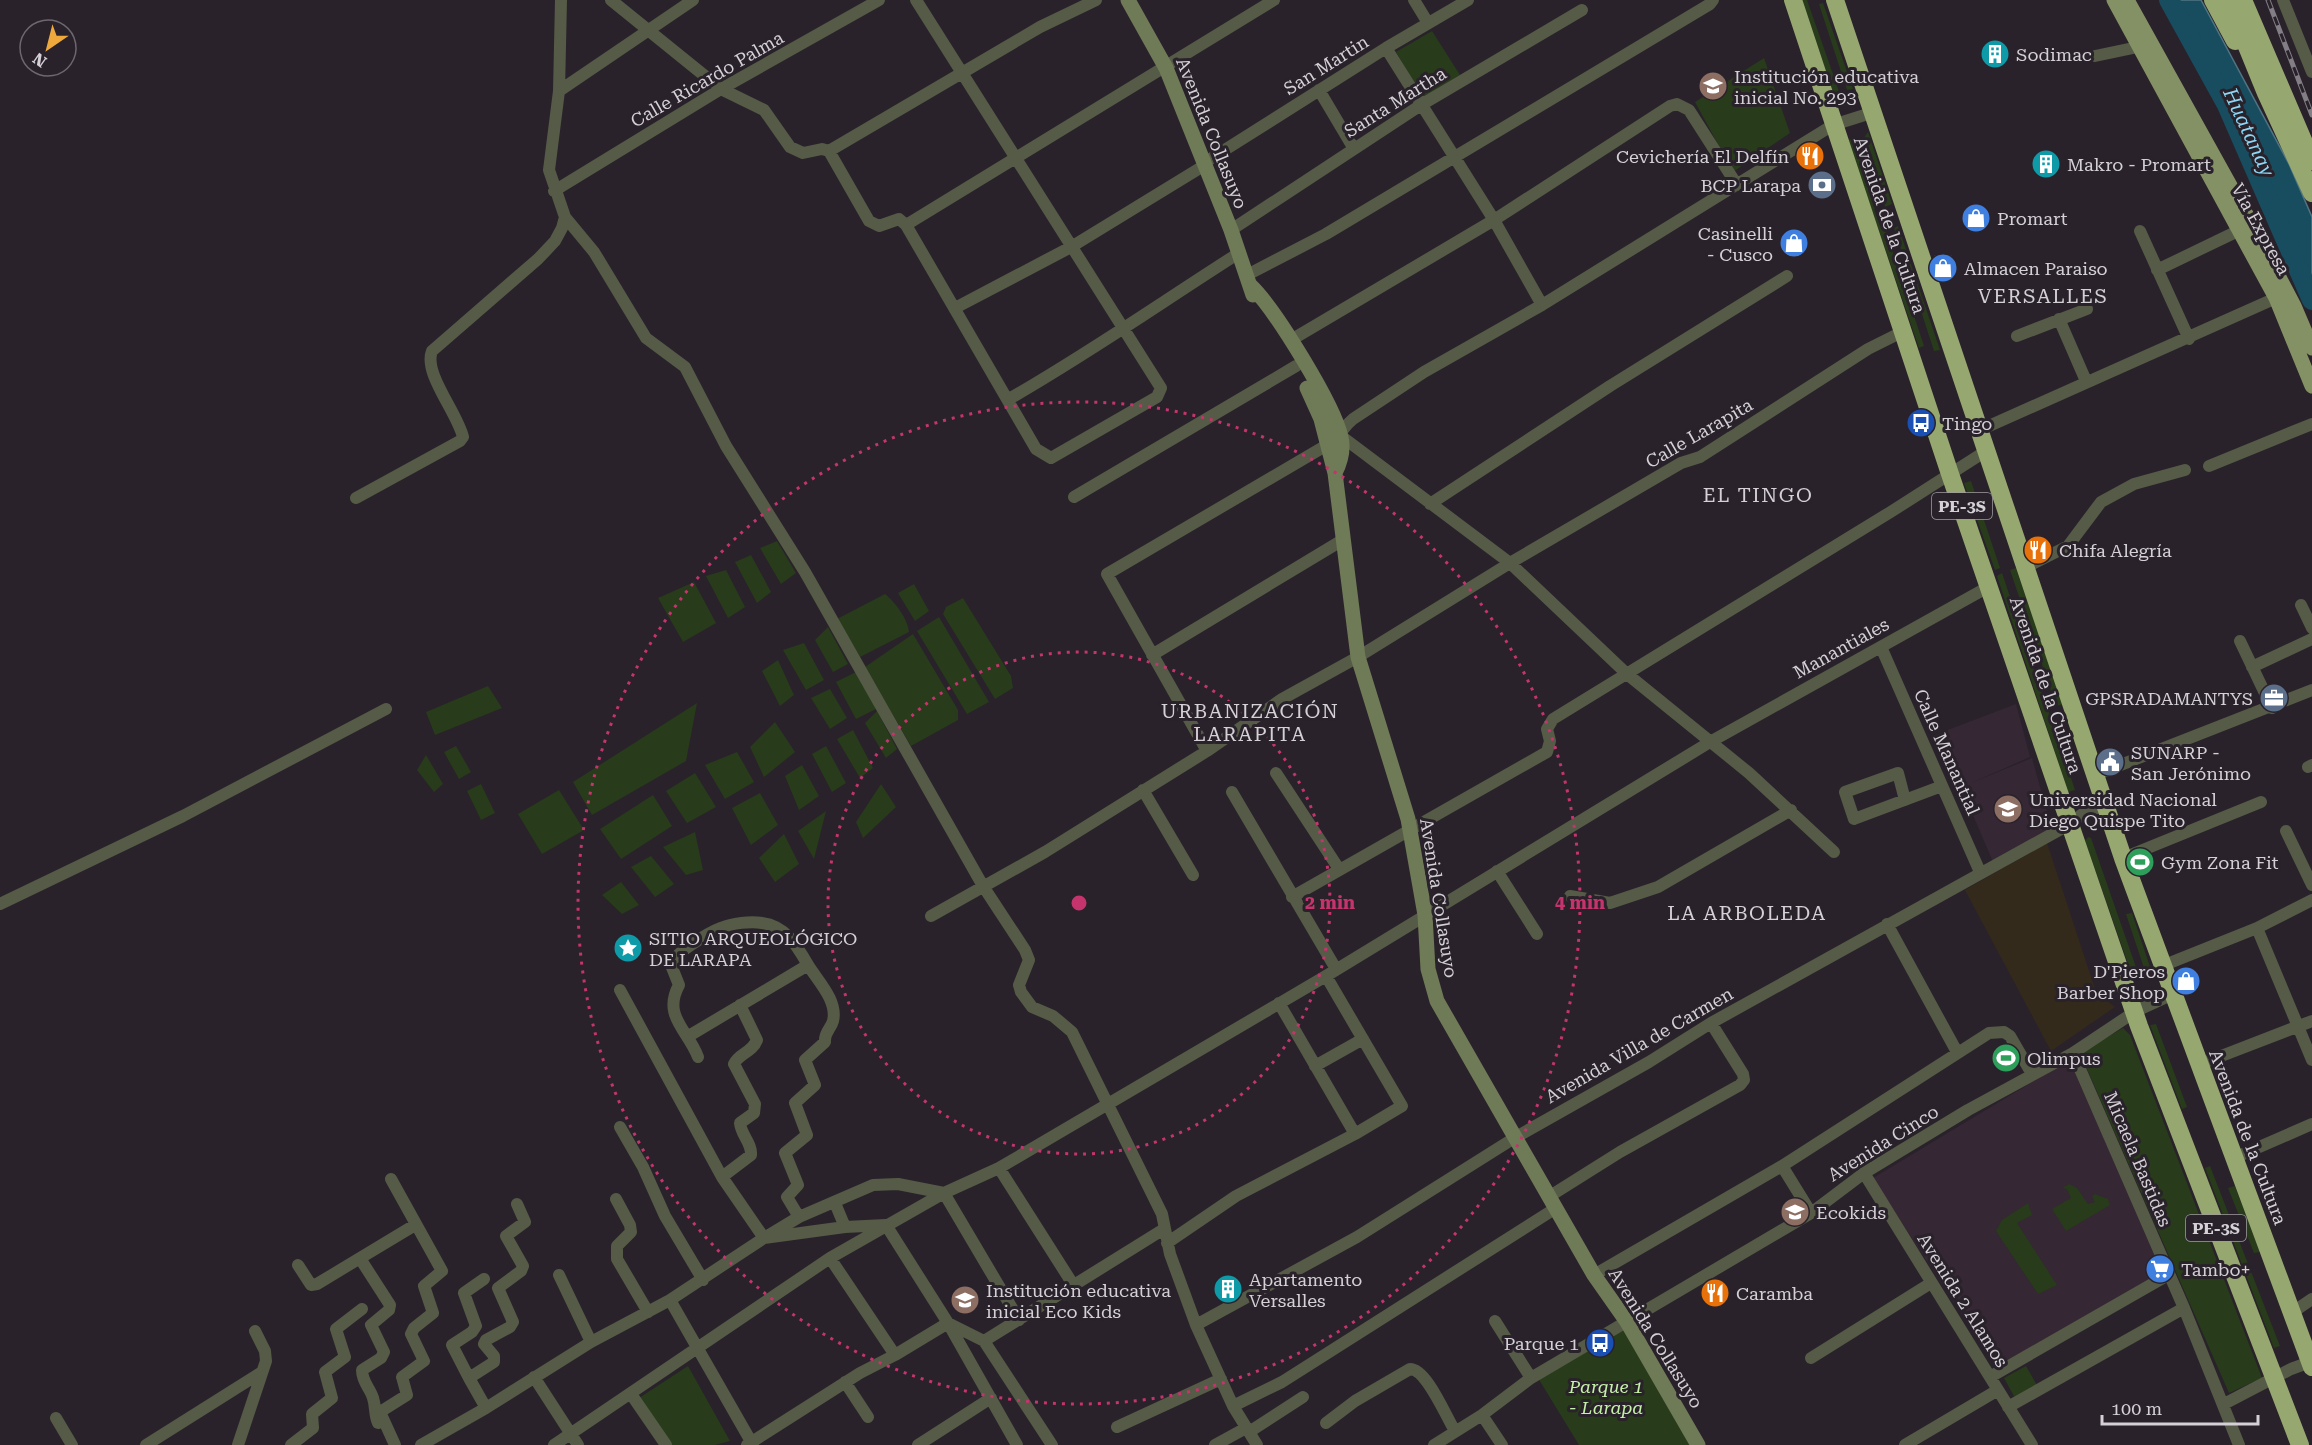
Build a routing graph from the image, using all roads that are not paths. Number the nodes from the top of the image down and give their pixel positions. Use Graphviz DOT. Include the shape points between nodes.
graph roads {
  1 [pos="561,0"];
  2 [pos="611,0"];
  3 [pos="693,0"];
  4 [pos="879,0"];
  5 [pos="916,0"];
  6 [pos="1096,0"];
  7 [pos="1128,0"];
  8 [pos="1274,0"];
  9 [pos="1414,0"];
  10 [pos="1468,0"];
  11 [pos="1713,0"];
  12 [pos="1793,0"];
  13 [pos="1835,0"];
  14 [pos="2114,0"];
  15 [pos="2127,0"];
  16 [pos="2213,0"];
  17 [pos="2228,0"];
  18 [pos="2243,0"];
  19 [pos="2283,0"];
  20 [pos="1582,10"];
  21 [pos="1428,23"];
  22 [pos="646,31"];
  23 [pos="2138,47"];
  24 [pos="1386,48"];
  25 [pos="2095,56"];
  26 [pos="1166,68"];
  27 [pos="961,72"];
  28 [pos="2312,72"];
  29 [pos="721,89"];
  30 [pos="1319,90"];
  31 [pos="559,91"];
  32 [pos="2266,93"];
  33 [pos="1421,105"];
  34 [pos="1871,112"];
  35 [pos="1833,125"];
  36 [pos="1354,149"];
  37 [pos="829,151"];
  38 [pos="1454,156"];
  39 [pos="1014,157"];
  40 [pos="2312,160"];
  41 [pos="1205,164"];
  42 [pos="1737,185"];
  43 [pos="554,190"];
  44 [pos="2312,193"];
  45 [pos="565,217"];
  46 [pos="1494,220"];
  47 [pos="906,225"];
  48 [pos="1231,230"];
  49 [pos="2240,230"];
  50 [pos="2140,231"];
  51 [pos="1071,247"];
  52 [pos="1239,253"];
  53 [pos="2157,270"];
  54 [pos="1787,276"];
  55 [pos="1249,281"];
  56 [pos="2276,298"];
  57 [pos="1542,305"];
  58 [pos="955,308"];
  59 [pos="2087,309"];
  60 [pos="2059,319"];
  61 [pos="1122,328"];
  62 [pos="1904,331"];
  63 [pos="2017,336"];
  64 [pos="2189,339"];
  65 [pos="2312,348"];
  66 [pos="1293,353"];
  67 [pos="2086,381"];
  68 [pos="2312,386"];
  69 [pos="1009,399"];
  70 [pos="2312,424"];
  71 [pos="1980,429"];
  72 [pos="1341,436"];
  73 [pos="1325,437"];
  74 [pos="1986,451"];
  75 [pos="2210,466"];
  76 [pos="2185,470"];
  77 [pos="1335,473"];
  78 [pos="1950,474"];
  79 [pos="1074,497"];
  80 [pos="356,498"];
  81 [pos="1430,504"];
  82 [pos="1341,541"];
  83 [pos="1510,563"];
  84 [pos="2026,567"];
  85 [pos="1990,586"];
  86 [pos="2301,605"];
  87 [pos="2312,628"];
  88 [pos="2312,639"];
  89 [pos="2240,641"];
  90 [pos="1881,647"];
  91 [pos="1152,655"];
  92 [pos="1358,657"];
  93 [pos="2252,667"];
  94 [pos="1627,674"];
  95 [pos="2312,690"];
  96 [pos="2272,708"];
  97 [pos="386,710"];
  98 [pos="1710,742"];
  99 [pos="1207,751"];
  100 [pos="1276,773"];
  101 [pos="2095,775"];
  102 [pos="1942,786"];
  103 [pos="1143,790"];
  104 [pos="1233,792"];
  105 [pos="1905,800"];
  106 [pos="2261,802"];
  107 [pos="2105,806"];
  108 [pos="1791,810"];
  109 [pos="2070,824"];
  110 [pos="1410,831"];
  111 [pos="2286,831"];
  112 [pos="1834,852"];
  113 [pos="2123,858"];
  114 [pos="1339,869"];
  115 [pos="1497,871"];
  116 [pos="1980,872"];
  117 [pos="1193,875"];
  118 [pos="2312,885"];
  119 [pos="983,886"];
  120 [pos="1570,896"];
  121 [pos="1292,897"];
  122 [pos="2312,900"];
  123 [pos="0,904"];
  124 [pos="1425,915"];
  125 [pos="931,916"];
  126 [pos="1887,924"];
  127 [pos="2257,928"];
  128 [pos="1537,934"];
  129 [pos="808,965"];
  130 [pos="2162,966"];
  131 [pos="1331,972"];
  132 [pos="620,990"];
  133 [pos="2173,994"];
  134 [pos="1279,1004"];
  135 [pos="740,1005"];
  136 [pos="2136,1011"];
  137 [pos="2312,1021"];
  138 [pos="1711,1023"];
  139 [pos="2296,1027"];
  140 [pos="687,1037"];
  141 [pos="1363,1039"];
  142 [pos="1957,1052"];
  143 [pos="2073,1053"];
  144 [pos="698,1057"];
  145 [pos="2312,1060"];
  146 [pos="2198,1065"];
  147 [pos="1316,1066"];
  148 [pos="2032,1074"];
  149 [pos="1108,1103"];
  150 [pos="2312,1124"];
  151 [pos="620,1127"];
  152 [pos="1355,1134"];
  153 [pos="1516,1137"];
  154 [pos="2234,1158"];
  155 [pos="1782,1166"];
  156 [pos="999,1168"];
  157 [pos="1864,1173"];
  158 [pos="722,1176"];
  159 [pos="391,1179"];
  160 [pos="944,1193"];
  161 [pos="616,1199"];
  162 [pos="1553,1202"];
  163 [pos="835,1203"];
  164 [pos="517,1204"];
  165 [pos="1811,1213"];
  166 [pos="799,1217"];
  167 [pos="416,1225"];
  168 [pos="886,1225"];
  169 [pos="845,1227"];
  170 [pos="1164,1229"];
  171 [pos="764,1238"];
  172 [pos="1167,1243"];
  173 [pos="830,1258"];
  174 [pos="362,1260"];
  175 [pos="298,1265"];
  176 [pos="560,1275"];
  177 [pos="1594,1275"];
  178 [pos="2168,1275"];
  179 [pos="484,1279"];
  180 [pos="703,1280"];
  181 [pos="1931,1282"];
  182 [pos="1074,1286"];
  183 [pos="2312,1299"];
  184 [pos="670,1300"];
  185 [pos="2184,1308"];
  186 [pos="362,1309"];
  187 [pos="648,1311"];
  188 [pos="2290,1314"];
  189 [pos="1019,1320"];
  190 [pos="1495,1321"];
  191 [pos="1627,1322"];
  192 [pos="948,1323"];
  193 [pos="1196,1325"];
  194 [pos="255,1331"];
  195 [pos="984,1341"];
  196 [pos="591,1342"];
  197 [pos="698,1350"];
  198 [pos="895,1356"];
  199 [pos="1811,1358"];
  200 [pos="2311,1365"];
  201 [pos="262,1372"];
  202 [pos="534,1377"];
  203 [pos="1989,1377"];
  204 [pos="2274,1377"];
  205 [pos="469,1378"];
  206 [pos="1531,1378"];
  207 [pos="1221,1379"];
  208 [pos="845,1382"];
  209 [pos="1998,1390"];
  210 [pos="631,1394"];
  211 [pos="1303,1397"];
  212 [pos="991,1398"];
  213 [pos="2224,1404"];
  214 [pos="1233,1406"];
  215 [pos="2008,1407"];
  216 [pos="486,1408"];
  217 [pos="1482,1415"];
  218 [pos="868,1417"];
  219 [pos="56,1418"];
  220 [pos="1326,1423"];
  221 [pos="1117,1427"];
  222 [pos="1247,1430"];
  223 [pos="1455,1431"];
  224 [pos="575,1440"];
  225 [pos="751,1444"];
  226 [pos="72,1445"];
  227 [pos="146,1445"];
  228 [pos="238,1445"];
  229 [pos="291,1445"];
  230 [pos="390,1445"];
  231 [pos="395,1445"];
  232 [pos="421,1445"];
  233 [pos="554,1445"];
  234 [pos="666,1445"];
  235 [pos="918,1445"];
  236 [pos="1017,1445"];
  237 [pos="1052,1445"];
  238 [pos="1215,1445"];
  239 [pos="1257,1445"];
  240 [pos="1434,1445"];
  241 [pos="1502,1445"];
  242 [pos="1698,1445"];
  243 [pos="1905,1445"];
  244 [pos="2032,1445"];
  245 [pos="2239,1445"];
  246 [pos="2300,1445"];
  1 -- 31 [label="street"];
  2 -- 22 [label="street"];
  3 -- 22 [label="street"];
  4 -- 29 [label="street, Calle Ricardo Palma"];
  5 -- 27 [label="street"];
  6 -- 27 [label="street"];
  7 -- 26 [label="street, Avenida Collasuyo"];
  8 -- 26 [label="street"];
  9 -- 21 [label="street"];
  10 -- 21 [label="street, San Martin"];
  11 -- 38 [label="street"];
  12 -- 35 [label="highway, Avenida de la Cultura / PE-3S"];
  13 -- 34 [label="highway, Avenida de la Cultura / PE-3S"];
  14 -- 23 [label="main road, Vía Expresa"];
  15 -- 65 [label="main road, Vía Expresa" via="2248,218"];
  16 -- 32 [label="highway"];
  17 -- 32 [label="highway"];
  18 -- 40 [label="highway"];
  19 -- 28 [label="street"];
  20 -- 33 [label="street, Santa Martha"];
  21 -- 24 [label="street, San Martin"];
  22 -- 29 [label="street"];
  22 -- 31 [label="street"];
  23 -- 25 [label="street"];
  23 -- 49 [label="main road, Vía Expresa"];
  24 -- 30 [label="street, San Martin"];
  24 -- 33 [label="street"];
  26 -- 39 [label="street"];
  26 -- 41 [label="street, Avenida Collasuyo"];
  27 -- 37 [label="street"];
  27 -- 39 [label="street"];
  29 -- 37 [label="street" via="764,110 796,151"];
  29 -- 43 [label="street, Calle Ricardo Palma"];
  30 -- 36 [label="street"];
  30 -- 41 [label="street, San Martin"];
  31 -- 43 [label="street" via="549,170"];
  32 -- 44 [label="highway"];
  33 -- 36 [label="street, Santa Martha"];
  33 -- 38 [label="street"];
  34 -- 35 [label="street"];
  34 -- 71 [label="highway, Avenida de la Cultura / PE-3S"];
  35 -- 42 [label="street"];
  35 -- 62 [label="highway, Avenida de la Cultura / PE-3S"];
  36 -- 48 [label="street, Santa Martha"];
  37 -- 47 [label="street" via="869,221 879,225 899,219"];
  38 -- 46 [label="street"];
  38 -- 55 [label="street"];
  39 -- 47 [label="street"];
  39 -- 51 [label="street"];
  41 -- 48 [label="street, Avenida Collasuyo"];
  41 -- 51 [label="street, San Martin"];
  42 -- 46 [label="street" via="1689,110 1677,104"];
  42 -- 57 [label="street"];
  43 -- 45 [label="street"];
  45 -- 80 [label="street" via="555,241 538,259 432,351 430,366 463,437"];
  45 -- 119 [label="street" via="594,252 646,338 686,367 726,446 806,572"];
  46 -- 57 [label="street"];
  46 -- 66 [label="street"];
  47 -- 58 [label="street"];
  48 -- 52 [label="street, Avenida Collasuyo"];
  49 -- 53 [label="street"];
  49 -- 56 [label="main road, Vía Expresa"];
  50 -- 53 [label="street"];
  51 -- 58 [label="street, San Martin"];
  51 -- 61 [label="street"];
  52 -- 55 [label="street, Avenida Collasuyo"];
  52 -- 61 [label="street"];
  53 -- 64 [label="street"];
  54 -- 81 [label="street"];
  55 -- 66 [label="street, Avenida Collasuyo"];
  56 -- 64 [label="street"];
  56 -- 68 [label="main road, Vía Expresa"];
  57 -- 72 [label="street" via="1424,372 1353,419"];
  58 -- 69 [label="street"];
  59 -- 60 [label="street"];
  60 -- 63 [label="street"];
  60 -- 67 [label="street"];
  61 -- 69 [label="street" via="1083,357"];
  61 -- 69 [label="street" via="1161,388 1157,397 1051,458 1036,449"];
  62 -- 78 [label="highway, Avenida de la Cultura / PE-3S"];
  62 -- 83 [label="street, Calle Larapita" via="1868,349 1700,457"];
  64 -- 67 [label="street"];
  66 -- 72 [label="street, Avenida Collasuyo"];
  66 -- 73 [label="street, Avenida Collasuyo"];
  66 -- 79 [label="street"];
  67 -- 71 [label="street"];
  70 -- 75 [label="street"];
  71 -- 74 [label="highway, Avenida de la Cultura / PE-3S"];
  72 -- 73 [label="street"];
  72 -- 77 [label="street, Avenida Collasuyo" via="1342,453"];
  72 -- 81 [label="street"];
  73 -- 77 [label="street, Avenida Collasuyo"];
  73 -- 91 [label="street" via="1107,574"];
  74 -- 78 [label="street"];
  74 -- 84 [label="highway, Avenida de la Cultura / PE-3S"];
  76 -- 84 [label="street" via="2134,484 2101,502 2068,546"];
  77 -- 82 [label="street, Avenida Collasuyo"];
  78 -- 85 [label="highway, Avenida de la Cultura / PE-3S"];
  78 -- 94 [label="street"];
  81 -- 83 [label="street"];
  82 -- 91 [label="street"];
  82 -- 92 [label="street, Avenida Collasuyo"];
  83 -- 92 [label="street, Calle Larapita"];
  83 -- 94 [label="street"];
  84 -- 101 [label="highway, Avenida de la Cultura / PE-3S"];
  85 -- 90 [label="street, Manantiales"];
  85 -- 109 [label="highway, Avenida de la Cultura / PE-3S"];
  86 -- 87 [label="street"];
  88 -- 93 [label="street"];
  89 -- 93 [label="street"];
  90 -- 98 [label="street, Manantiales"];
  90 -- 102 [label="street, Calle Manantial"];
  91 -- 99 [label="street"];
  92 -- 99 [label="street, Calle Larapita" via="1282,699"];
  92 -- 110 [label="street, Avenida Collasuyo"];
  93 -- 96 [label="street"];
  94 -- 98 [label="street"];
  94 -- 110 [label="street" via="1552,719 1547,729 1547,752"];
  95 -- 96 [label="street"];
  96 -- 101 [label="street"];
  97 -- 123 [label="street" via="183,816"];
  98 -- 108 [label="street"];
  98 -- 115 [label="street, Manantiales"];
  99 -- 103 [label="street, Calle Larapita"];
  100 -- 114 [label="street"];
  101 -- 107 [label="highway, Avenida de la Cultura / PE-3S"];
  102 -- 105 [label="street"];
  102 -- 116 [label="street, Calle Manantial"];
  103 -- 117 [label="street"];
  103 -- 119 [label="street, Calle Larapita"];
  104 -- 121 [label="street"];
  105 -- 105 [label="street" via="1854,819 1845,792 1898,773"];
  106 -- 113 [label="street"];
  107 -- 109 [label="street, Avenida Villa de Carmen" via="2085,812"];
  107 -- 113 [label="highway, Avenida de la Cultura / PE-3S"];
  108 -- 112 [label="street"];
  108 -- 120 [label="street" via="1658,887 1610,903"];
  109 -- 116 [label="street, Avenida Villa de Carmen"];
  109 -- 136 [label="highway, Avenida de la Cultura / PE-3S"];
  110 -- 114 [label="street"];
  110 -- 124 [label="street, Avenida Collasuyo"];
  111 -- 118 [label="street"];
  113 -- 130 [label="highway, Avenida de la Cultura / PE-3S"];
  114 -- 121 [label="street"];
  115 -- 124 [label="street, Manantiales"];
  115 -- 128 [label="street"];
  116 -- 126 [label="street, Avenida Villa de Carmen"];
  119 -- 125 [label="street, Calle Larapita"];
  119 -- 149 [label="street" via="1029,960 1019,985 1021,992 1039,1013 1053,1016 1072,1032"];
  121 -- 131 [label="street"];
  122 -- 127 [label="street"];
  124 -- 131 [label="street, Manantiales"];
  124 -- 153 [label="street, Avenida Collasuyo" via="1428,969 1437,1001"];
  126 -- 138 [label="street, Avenida Villa de Carmen"];
  126 -- 142 [label="street"];
  127 -- 130 [label="street"];
  127 -- 139 [label="street"];
  129 -- 135 [label="street"];
  129 -- 140 [label="street" via="792,938 762,922 721,928 671,960 679,985 672,1010"];
  129 -- 166 [label="street" via="834,1006 833,1023 826,1031 825,1042 805,1060 815,1086 795,1103 807,1135 785,1153 798,1185 787,1197"];
  130 -- 133 [label="highway, Avenida de la Cultura / PE-3S"];
  131 -- 134 [label="street, Manantiales"];
  131 -- 141 [label="street"];
  132 -- 158 [label="street"];
  133 -- 136 [label="street, Avenida Cinco"];
  133 -- 146 [label="highway, Avenida de la Cultura / PE-3S"];
  134 -- 147 [label="street"];
  134 -- 149 [label="street, Manantiales"];
  135 -- 140 [label="street"];
  135 -- 158 [label="street" via="757,1040 753,1049 734,1064 755,1104 754,1113 740,1123 751,1149 747,1159"];
  136 -- 143 [label="street, Avenida Cinco"];
  136 -- 204 [label="highway, Avenida de la Cultura / PE-3S" via="2178,1134"];
  137 -- 139 [label="street"];
  138 -- 153 [label="street, Avenida Villa de Carmen"];
  138 -- 162 [label="street" via="1743,1074 1740,1085 1620,1152"];
  139 -- 145 [label="street"];
  139 -- 146 [label="street"];
  140 -- 144 [label="street"];
  141 -- 147 [label="street"];
  141 -- 152 [label="street" via="1401,1106"];
  142 -- 148 [label="street" via="1989,1033 2004,1032 2015,1041"];
  142 -- 155 [label="street"];
  143 -- 148 [label="street, Avenida Cinco"];
  143 -- 178 [label="street, Micaela Bastidas"];
  146 -- 154 [label="highway, Avenida de la Cultura / PE-3S"];
  147 -- 152 [label="street"];
  148 -- 157 [label="street, Avenida Cinco"];
  149 -- 156 [label="street, Manantiales"];
  149 -- 170 [label="street" via="1162,1214"];
  150 -- 154 [label="street"];
  151 -- 180 [label="street"];
  152 -- 172 [label="street" via="1236,1196"];
  153 -- 162 [label="street, Avenida Collasuyo"];
  153 -- 193 [label="street, Avenida Villa de Carmen" via="1357,1237"];
  154 -- 188 [label="highway, Avenida de la Cultura / PE-3S"];
  155 -- 165 [label="street"];
  155 -- 177 [label="street"];
  156 -- 160 [label="street, Manantiales"];
  156 -- 182 [label="street"];
  157 -- 165 [label="street, Avenida Cinco"];
  157 -- 181 [label="street, Avenida 2 Alamos"];
  158 -- 171 [label="street"];
  159 -- 167 [label="street"];
  160 -- 163 [label="street" via="898,1184 873,1185"];
  160 -- 168 [label="street, Manantiales"];
  160 -- 189 [label="street"];
  161 -- 187 [label="street" via="631,1232 617,1246 617,1259"];
  162 -- 177 [label="street, Avenida Collasuyo"];
  162 -- 214 [label="street" via="1282,1382"];
  163 -- 166 [label="street"];
  163 -- 169 [label="street"];
  164 -- 205 [label="street" via="525,1222 506,1236 523,1266 498,1288 513,1322 486,1340 484,1344 494,1362"];
  165 -- 191 [label="street, Avenida Cinco"];
  166 -- 171 [label="street"];
  167 -- 174 [label="street"];
  167 -- 231 [label="street" via="442,1271 424,1287 433,1313 411,1334 424,1361 402,1377 407,1395 380,1412"];
  168 -- 169 [label="street"];
  168 -- 173 [label="street, Manantiales"];
  168 -- 192 [label="street"];
  169 -- 171 [label="street"];
  170 -- 172 [label="street"];
  170 -- 182 [label="street"];
  171 -- 180 [label="street"];
  172 -- 193 [label="street"];
  173 -- 197 [label="street, Manantiales"];
  173 -- 198 [label="street"];
  174 -- 175 [label="street" via="314,1285"];
  174 -- 230 [label="street" via="390,1305 370,1325 384,1352 364,1367 362,1374"];
  176 -- 196 [label="street"];
  177 -- 191 [label="street, Avenida Collasuyo"];
  178 -- 185 [label="street, Micaela Bastidas"];
  178 -- 203 [label="street"];
  179 -- 205 [label="street" via="468,1288 463,1296 476,1326 452,1345"];
  180 -- 184 [label="street"];
  181 -- 199 [label="street"];
  181 -- 203 [label="street, Avenida 2 Alamos"];
  182 -- 189 [label="street"];
  183 -- 188 [label="street"];
  184 -- 187 [label="street"];
  184 -- 197 [label="street"];
  185 -- 213 [label="street, Micaela Bastidas"];
  185 -- 215 [label="street"];
  186 -- 229 [label="street" via="336,1329 345,1357 326,1372 332,1398 312,1414 313,1428"];
  187 -- 196 [label="street"];
  188 -- 200 [label="highway, Avenida de la Cultura / PE-3S"];
  189 -- 195 [label="street"];
  190 -- 206 [label="street"];
  191 -- 206 [label="street, Avenida Cinco"];
  191 -- 242 [label="street, Avenida Collasuyo"];
  192 -- 195 [label="street"];
  192 -- 198 [label="street"];
  192 -- 212 [label="street"];
  193 -- 207 [label="street"];
  194 -- 201 [label="street" via="266,1351"];
  195 -- 237 [label="street"];
  196 -- 202 [label="street"];
  197 -- 210 [label="street, Manantiales"];
  197 -- 225 [label="street"];
  198 -- 208 [label="street"];
  200 -- 204 [label="street"];
  201 -- 227 [label="street"];
  201 -- 228 [label="street"];
  202 -- 216 [label="street"];
  202 -- 224 [label="street"];
  203 -- 209 [label="street, Avenida 2 Alamos"];
  204 -- 213 [label="street"];
  204 -- 246 [label="highway, Avenida de la Cultura / PE-3S"];
  205 -- 216 [label="street"];
  206 -- 217 [label="street, Avenida Cinco"];
  207 -- 214 [label="street"];
  207 -- 221 [label="street"];
  208 -- 218 [label="street"];
  208 -- 225 [label="street"];
  209 -- 215 [label="street, Avenida 2 Alamos"];
  209 -- 243 [label="street"];
  210 -- 224 [label="street, Manantiales"];
  210 -- 234 [label="street"];
  211 -- 222 [label="street"];
  212 -- 235 [label="street"];
  212 -- 236 [label="street"];
  213 -- 245 [label="street, Micaela Bastidas"];
  214 -- 222 [label="street"];
  215 -- 244 [label="street, Avenida 2 Alamos"];
  216 -- 232 [label="street"];
  217 -- 223 [label="street, Avenida Cinco"];
  217 -- 241 [label="street"];
  219 -- 226 [label="street"];
  220 -- 223 [label="street" via="1355,1401 1415,1369 1425,1376"];
  222 -- 238 [label="street"];
  222 -- 239 [label="street"];
  223 -- 240 [label="street, Avenida Cinco"];
  224 -- 233 [label="street, Manantiales"];
}
